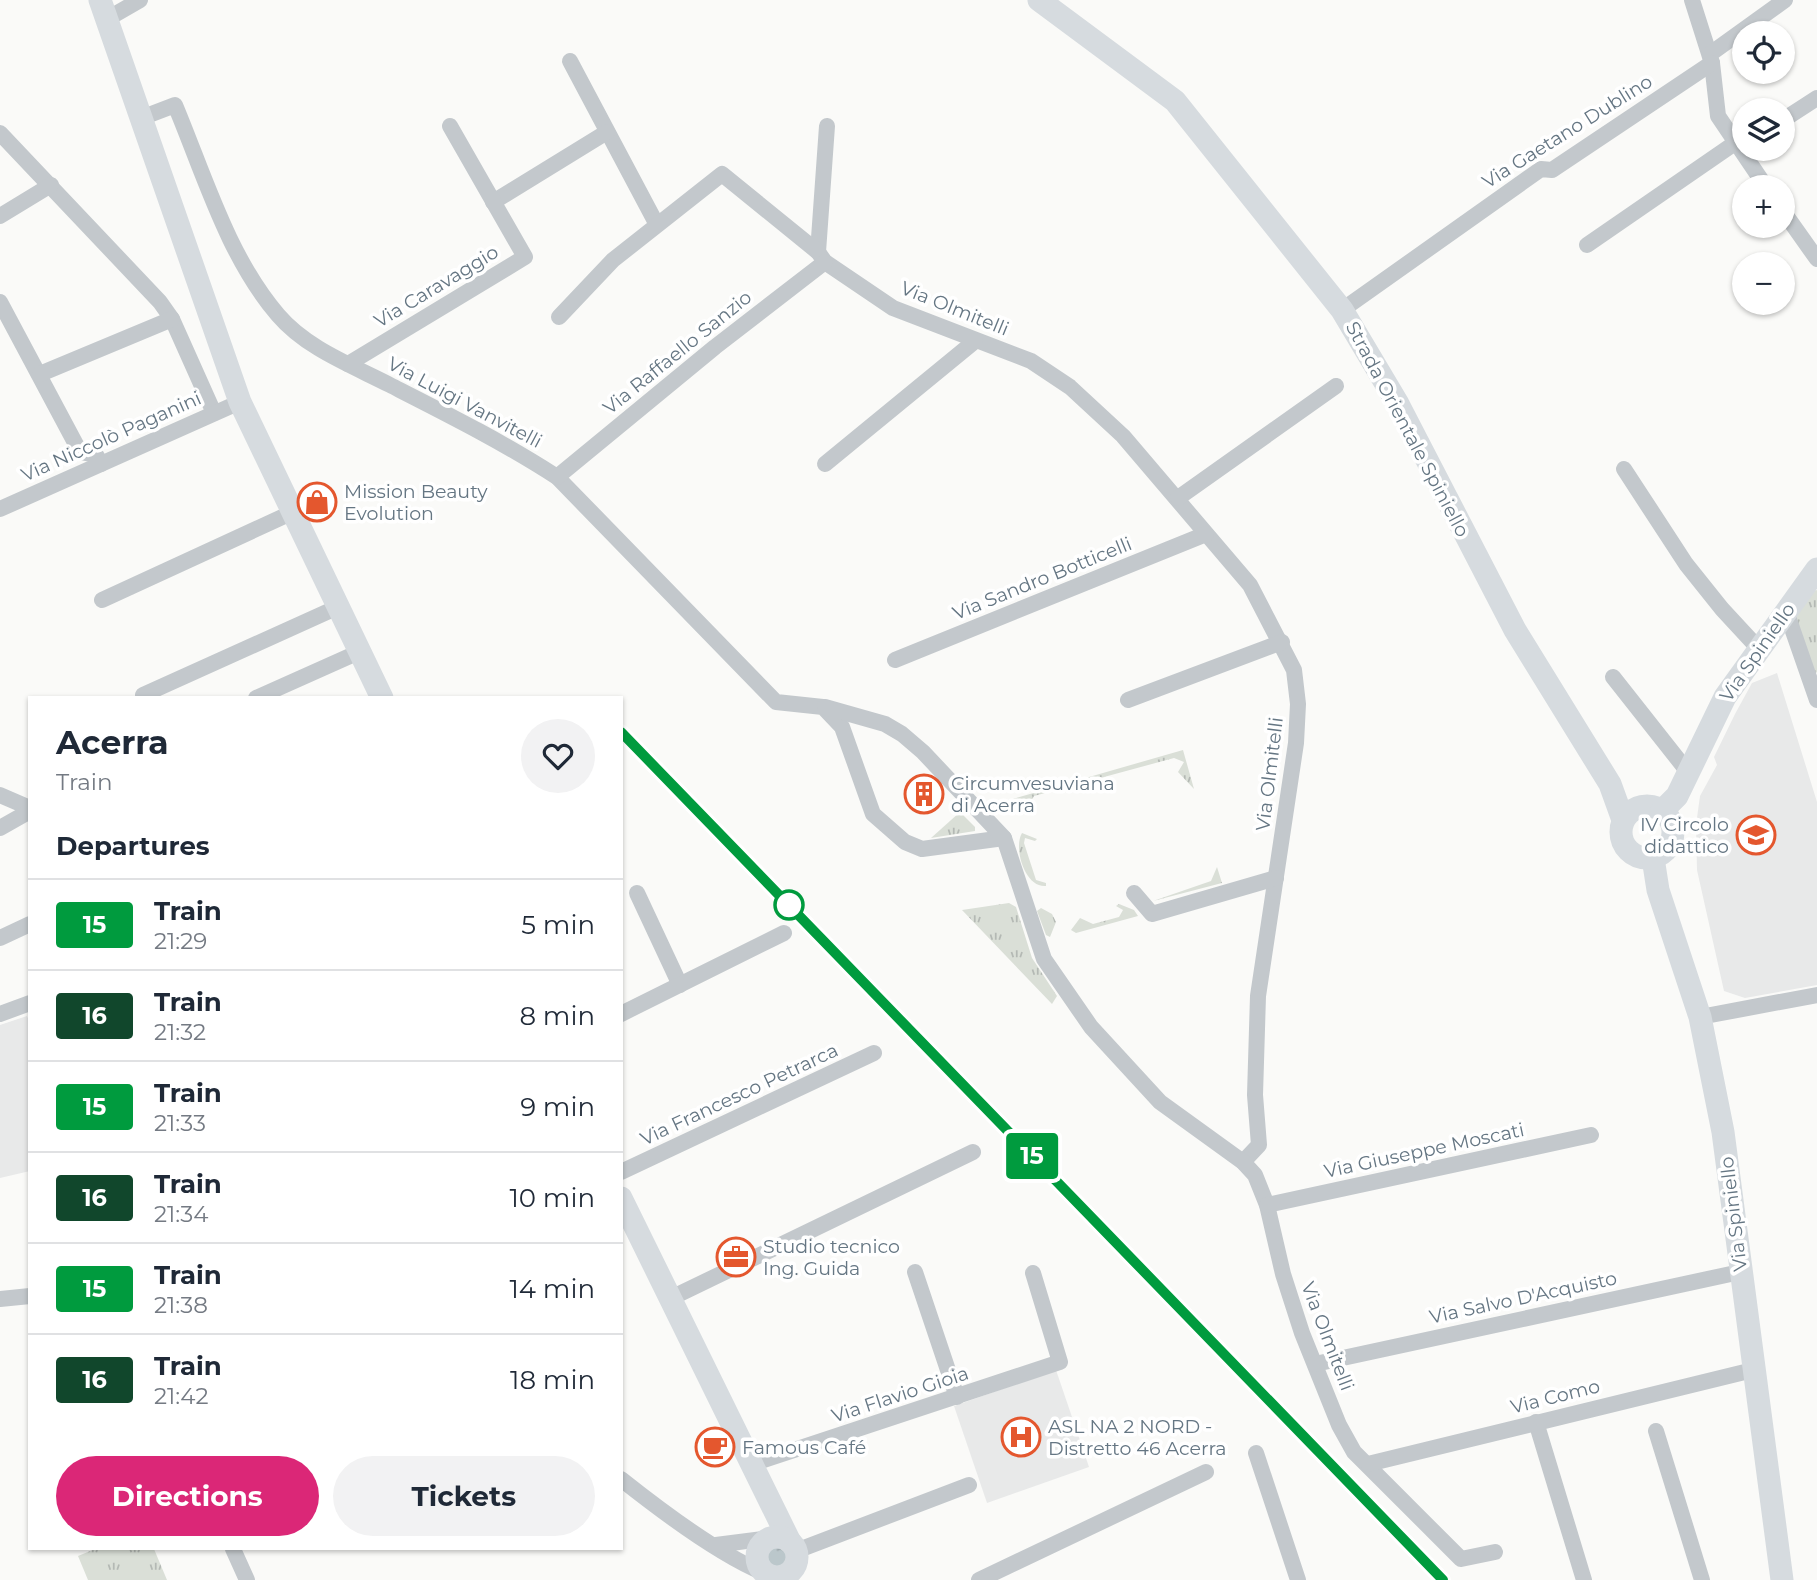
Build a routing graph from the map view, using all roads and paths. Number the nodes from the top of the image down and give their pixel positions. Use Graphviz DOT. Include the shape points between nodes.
graph roads {
  1 [pos="140,0"];
  2 [pos="1038,0"];
  3 [pos="1692,0"];
  4 [pos="1785,0"];
  5 [pos="104,10"];
  6 [pos="1711,59"];
  7 [pos="570,61"];
  8 [pos="1817,98"];
  9 [pos="1795,112"];
  10 [pos="141,118"];
  11 [pos="450,126"];
  12 [pos="827,126"];
  13 [pos="607,132"];
  14 [pos="0,133"];
  15 [pos="1732,135"];
  16 [pos="1732,151"];
  17 [pos="51,185"];
  18 [pos="493,202"];
  19 [pos="0,216"];
  20 [pos="656,223"];
  21 [pos="1795,228"];
  22 [pos="1587,245"];
  23 [pos="822,257"];
  24 [pos="1817,259"];
  25 [pos="0,302"];
  26 [pos="1342,310"];
  27 [pos="559,317"];
  28 [pos="172,319"];
  29 [pos="975,341"];
  30 [pos="348,364"];
  31 [pos="40,374"];
  32 [pos="1336,386"];
  33 [pos="240,402"];
  34 [pos="214,413"];
  35 [pos="100,464"];
  36 [pos="825,464"];
  37 [pos="1624,468"];
  38 [pos="557,477"];
  39 [pos="1178,498"];
  40 [pos="0,509"];
  41 [pos="291,513"];
  42 [pos="1206,534"];
  43 [pos="1812,578"];
  44 [pos="102,600"];
  45 [pos="338,607"];
  46 [pos="1786,611"];
  47 [pos="1282,642"];
  48 [pos="1759,649"];
  49 [pos="359,652"];
  50 [pos="895,660"];
  51 [pos="1613,677"];
  52 [pos="1814,682"];
  53 [pos="143,695"];
  54 [pos="260,696"];
  55 [pos="381,696"];
  56 [pos="1128,700"];
  57 [pos="1817,700"];
  58 [pos="822,707"];
  59 [pos="1688,772"];
  60 [pos="0,795"];
  61 [pos="28,809"];
  62 [pos="28,811"];
  63 [pos="1662,811"];
  64 [pos="1623,820"];
  65 [pos="0,828"];
  66 [pos="1004,838"];
  67 [pos="1653,858"];
  68 [pos="1276,878"];
  69 [pos="637,893"];
  70 [pos="1135,893"];
  71 [pos="28,925"];
  72 [pos="784,933"];
  73 [pos="0,938"];
  74 [pos="680,985"];
  75 [pos="1817,995"];
  76 [pos="28,1004"];
  77 [pos="623,1013"];
  78 [pos="0,1014"];
  79 [pos="1700,1017"];
  80 [pos="874,1053"];
  81 [pos="1591,1135"];
  82 [pos="973,1152"];
  83 [pos="1243,1162"];
  84 [pos="623,1171"];
  85 [pos="623,1202"];
  86 [pos="1267,1205"];
  87 [pos="915,1272"];
  88 [pos="1740,1272"];
  89 [pos="1033,1273"];
  90 [pos="28,1296"];
  91 [pos="671,1298"];
  92 [pos="0,1299"];
  93 [pos="1315,1364"];
  94 [pos="1753,1370"];
  95 [pos="957,1397"];
  96 [pos="1536,1422"];
  97 [pos="1656,1431"];
  98 [pos="1256,1453"];
  99 [pos="752,1464"];
  100 [pos="1368,1464"];
  101 [pos="1206,1472"];
  102 [pos="623,1481"];
  103 [pos="969,1485"];
  104 [pos="716,1545"];
  105 [pos="233,1550"];
  106 [pos="1495,1552"];
  107 [pos="776,1556"];
  108 [pos="1778,1579"];
  109 [pos="247,1580"];
  110 [pos="805,1580"];
  111 [pos="979,1580"];
  112 [pos="1298,1580"];
  113 [pos="1584,1580"];
  114 [pos="1702,1580"];
  1 -- 5 [label="street"];
  2 -- 26 [label="street, Strada Orientale Spiniello" via="1175,101"];
  3 -- 6 [label="street"];
  4 -- 6 [label="street, Via Gaetano Dublino"];
  5 -- 10 [label="street"];
  6 -- 15 [label="street" via="1718,116"];
  6 -- 26 [label="street, Via Gaetano Dublino" via="1552,170 1541,169"];
  7 -- 13 [label="street"];
  8 -- 9 [label="street"];
  10 -- 30 [label="street, Via Luigi Vanvitelli" via="175,105 228,231 278,316 313,346"];
  10 -- 33 [label="street"];
  11 -- 18 [label="street, Via Caravaggio"];
  12 -- 23 [label="street"];
  13 -- 18 [label="street"];
  13 -- 20 [label="street"];
  14 -- 17 [label="street"];
  16 -- 22 [label="street"];
  17 -- 19 [label="street"];
  17 -- 28 [label="street"];
  18 -- 30 [label="street, Via Caravaggio" via="525,257"];
  20 -- 23 [label="street, Via Olmitelli" via="722,174"];
  20 -- 27 [label="street, Via Olmitelli"];
  21 -- 24 [label="street"];
  23 -- 29 [label="street, Via Olmitelli" via="893,308"];
  23 -- 38 [label="street, Via Raffaello Sanzio"];
  25 -- 31 [label="street"];
  26 -- 64 [label="street, Strada Orientale Spiniello" via="1398,404 1514,631 1610,784"];
  28 -- 31 [label="street"];
  28 -- 34 [label="street"];
  29 -- 36 [label="street"];
  29 -- 39 [label="street, Via Olmitelli" via="1031,361 1070,387 1123,436"];
  30 -- 38 [label="street, Via Luigi Vanvitelli" via="514,449"];
  31 -- 35 [label="street" via="80,452 96,455"];
  32 -- 39 [label="street"];
  33 -- 34 [label="street, Via Niccolò Paganini"];
  33 -- 41 [label="street"];
  34 -- 35 [label="street, Via Niccolò Paganini"];
  35 -- 40 [label="street, Via Niccolò Paganini"];
  37 -- 48 [label="street" via="1686,564"];
  38 -- 58 [label="street, Via Luigi Vanvitelli" via="776,702"];
  39 -- 42 [label="street, Via Olmitelli"];
  41 -- 44 [label="street"];
  41 -- 45 [label="street"];
  42 -- 47 [label="street, Via Olmitelli" via="1250,584"];
  42 -- 50 [label="street, Via Sandro Botticelli"];
  43 -- 46 [label="street, Via Spiniello"];
  45 -- 49 [label="street"];
  45 -- 53 [label="street"];
  46 -- 48 [label="street, Via Spiniello"];
  46 -- 52 [label="street"];
  47 -- 56 [label="street"];
  47 -- 68 [label="street, Via Olmitelli" via="1294,670 1298,704"];
  48 -- 59 [label="street, Via Spiniello" via="1725,697"];
  49 -- 54 [label="street"];
  49 -- 55 [label="street"];
  51 -- 59 [label="street"];
  52 -- 57 [label="street"];
  58 -- 66 [label="street, Via Luigi Vanvitelli" via="885,724 902,734"];
  58 -- 66 [label="street" via="842,727 873,814 905,842 922,849"];
  59 -- 63 [label="street, Via Spiniello" via="1677,796"];
  60 -- 61 [label="street"];
  62 -- 65 [label="street"];
  63 -- 64 [label="street" via="1646,806"];
  63 -- 67 [label="street" via="1669,818 1673,838 1669,847"];
  64 -- 67 [label="street" via="1620,830 1626,849 1643,859"];
  66 -- 83 [label="street, Via Luigi Vanvitelli" via="1044,959 1091,1027 1160,1102"];
  67 -- 79 [label="street, Via Spiniello" via="1658,890"];
  68 -- 70 [label="street" via="1152,914"];
  68 -- 83 [label="street, Via Olmitelli" via="1258,996 1255,1095 1259,1145"];
  69 -- 74 [label="street"];
  71 -- 73 [label="street"];
  72 -- 74 [label="street"];
  74 -- 77 [label="street"];
  75 -- 79 [label="street"];
  76 -- 78 [label="street"];
  79 -- 88 [label="street, Via Spiniello" via="1723,1132"];
  80 -- 84 [label="street, Via Francesco Petrarca"];
  81 -- 86 [label="street, Via Giuseppe Moscati"];
  82 -- 91 [label="street"];
  83 -- 86 [label="street, Via Olmitelli" via="1255,1175"];
  85 -- 91 [label="street"];
  86 -- 93 [label="street, Via Olmitelli" via="1283,1274"];
  87 -- 95 [label="street"];
  88 -- 93 [label="street, Via Salvo D'Acquisto"];
  88 -- 94 [label="street, Via Spiniello"];
  89 -- 95 [label="street, Via Flavio Gioia" via="1060,1362"];
  90 -- 92 [label="street"];
  91 -- 99 [label="street"];
  93 -- 100 [label="street, Via Olmitelli" via="1339,1425 1354,1452"];
  94 -- 96 [label="street, Via Como"];
  94 -- 108 [label="street, Via Spiniello"];
  95 -- 99 [label="street, Via Flavio Gioia"];
  96 -- 100 [label="street, Via Como"];
  96 -- 113 [label="street"];
  97 -- 114 [label="street"];
  98 -- 112 [label="street"];
  99 -- 107 [label="street" via="762,1485"];
  100 -- 106 [label="street, Via Olmitelli" via="1461,1559"];
  101 -- 111 [label="street"];
  102 -- 104 [label="street"];
  103 -- 107 [label="street"];
  104 -- 107 [label="street"];
  104 -- 107 [label="street"];
  105 -- 109 [label="street"];
  107 -- 110 [label="street"];
}
